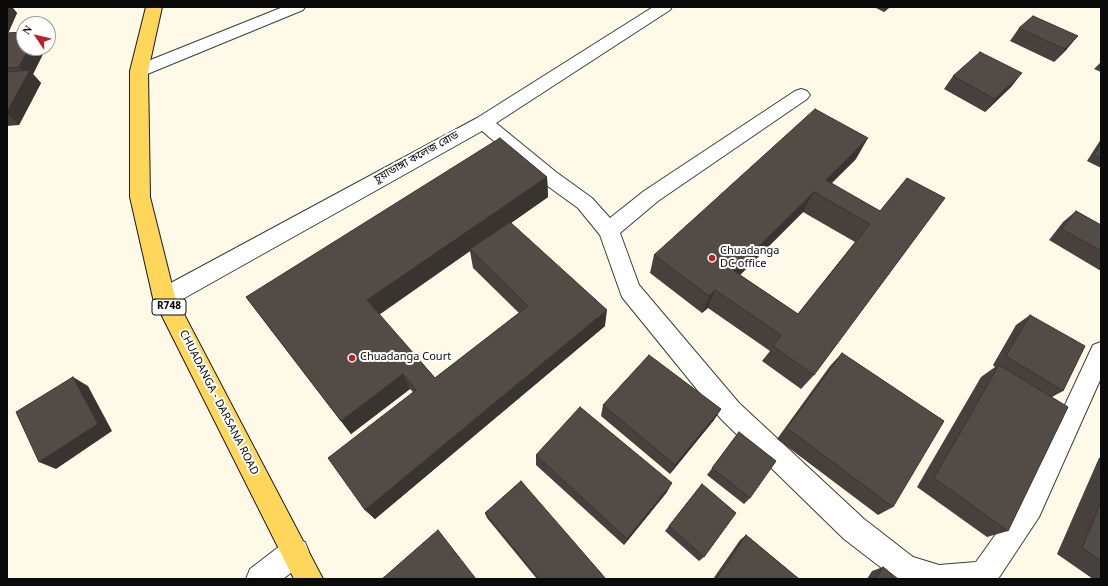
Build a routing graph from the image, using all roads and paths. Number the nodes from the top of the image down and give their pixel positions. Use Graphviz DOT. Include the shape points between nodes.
graph roads {
  1 [pos="154,7"];
  2 [pos="297,7"];
  3 [pos="664,7"];
  4 [pos="139,71"];
  5 [pos="801,95"];
  6 [pos="483,122"];
  7 [pos="609,231"];
  8 [pos="164,298"];
  9 [pos="1101,352"];
  10 [pos="295,552"];
  11 [pos="260,579"];
  12 [pos="309,579"];
  1 -- 4 [label="main road, CHUADANGA - DARSANA ROAD / R748"];
  2 -- 4 [label="street"];
  3 -- 6 [label="street, চুয়াডাঙ্গা কলেজ রোড"];
  4 -- 8 [label="main road, CHUADANGA - DARSANA ROAD / R748" via="140,197"];
  5 -- 7 [label="street" via="651,196"];
  6 -- 7 [label="street" via="585,204"];
  6 -- 8 [label="street, চুয়াডাঙ্গা কলেজ রোড"];
  7 -- 9 [label="street" via="630,290 730,411 854,529 906,569 939,579 982,576 1030,508"];
  8 -- 10 [label="main road, CHUADANGA - DARSANA ROAD / R748"];
  10 -- 11 [label="street"];
  10 -- 12 [label="main road, CHUADANGA - DARSANA ROAD / R748"];
}
